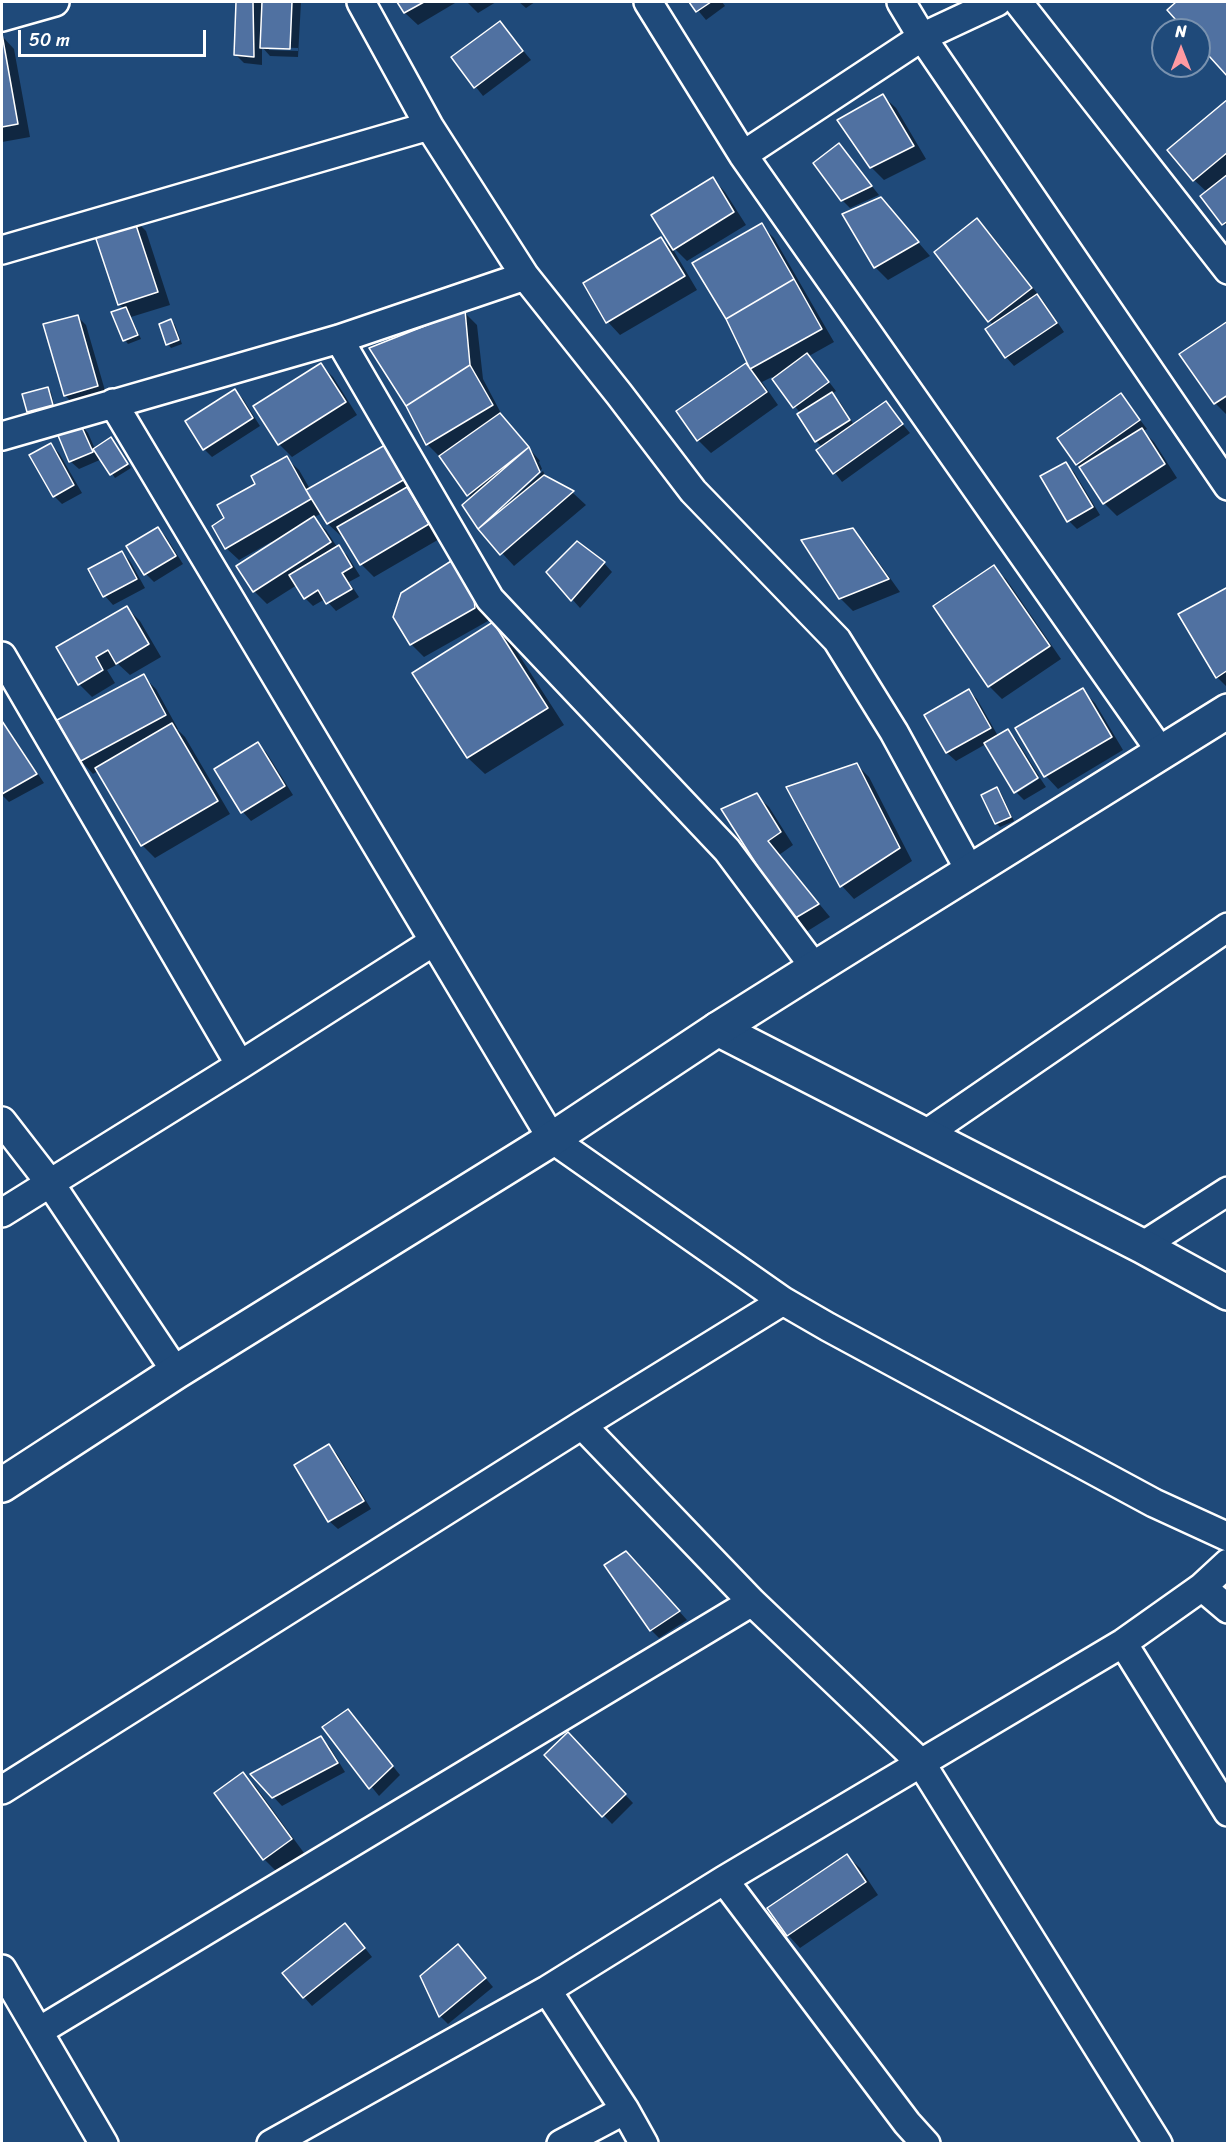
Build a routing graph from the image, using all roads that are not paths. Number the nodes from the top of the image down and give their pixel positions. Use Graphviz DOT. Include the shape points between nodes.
graph roads {
  1 [pos="55,2"];
  2 [pos="360,2"];
  3 [pos="648,2"];
  4 [pos="901,2"];
  5 [pos="997,2"];
  6 [pos="1018,2"];
  7 [pos="2,17"];
  8 [pos="922,37"];
  9 [pos="429,126"];
  10 [pos="743,155"];
  11 [pos="2,250"];
  12 [pos="1227,270"];
  13 [pos="525,276"];
  14 [pos="339,339"];
  15 [pos="112,403"];
  16 [pos="2,436"];
  17 [pos="1227,486"];
  18 [pos="2,656"];
  19 [pos="1227,711"];
  20 [pos="1161,752"];
  21 [pos="970,871"];
  22 [pos="1227,927"];
  23 [pos="433,942"];
  24 [pos="815,968"];
  25 [pos="718,1029"];
  26 [pos="240,1065"];
  27 [pos="2,1121"];
  28 [pos="923,1136"];
  29 [pos="552,1139"];
  30 [pos="50,1183"];
  31 [pos="1227,1191"];
  32 [pos="2,1213"];
  33 [pos="1142,1246"];
  34 [pos="1227,1293"];
  35 [pos="783,1301"];
  36 [pos="176,1372"];
  37 [pos="582,1425"];
  38 [pos="2,1485"];
  39 [pos="1227,1537"];
  40 [pos="1227,1563"];
  41 [pos="1202,1587"];
  42 [pos="752,1602"];
  43 [pos="1227,1609"];
  44 [pos="1123,1643"];
  45 [pos="921,1763"];
  46 [pos="2,1791"];
  47 [pos="1227,1812"];
  48 [pos="724,1880"];
  49 [pos="2,1969"];
  50 [pos="547,1990"];
  51 [pos="39,2031"];
  52 [pos="625,2110"];
  53 [pos="104,2144"];
  54 [pos="271,2144"];
  55 [pos="561,2144"];
  56 [pos="644,2144"];
  57 [pos="926,2144"];
  58 [pos="1158,2144"];
  1 -- 7 [label="street"];
  2 -- 9 [label="street"];
  3 -- 10 [label="street"];
  4 -- 8 [label="street"];
  5 -- 8 [label="street"];
  6 -- 12 [label="street"];
  8 -- 10 [label="street"];
  8 -- 17 [label="street"];
  9 -- 11 [label="street"];
  9 -- 13 [label="street"];
  10 -- 20 [label="street"];
  13 -- 14 [label="street"];
  13 -- 21 [label="street" via="693,491 837,640 894,732"];
  14 -- 15 [label="street"];
  14 -- 24 [label="street" via="490,599 727,850"];
  15 -- 16 [label="street"];
  15 -- 23 [label="street"];
  18 -- 26 [label="street"];
  19 -- 20 [label="main road"];
  20 -- 21 [label="main road"];
  21 -- 24 [label="main road"];
  22 -- 28 [label="street"];
  23 -- 26 [label="street"];
  23 -- 29 [label="street"];
  24 -- 25 [label="main road"];
  25 -- 28 [label="main road"];
  25 -- 29 [label="main road"];
  26 -- 30 [label="street"];
  27 -- 30 [label="street"];
  28 -- 33 [label="main road"];
  29 -- 35 [label="street"];
  29 -- 36 [label="main road"];
  30 -- 32 [label="street"];
  30 -- 36 [label="street"];
  31 -- 33 [label="street"];
  33 -- 34 [label="main road"];
  35 -- 37 [label="street"];
  35 -- 39 [label="street" via="1154,1503"];
  36 -- 38 [label="main road"];
  37 -- 42 [label="street"];
  37 -- 46 [label="street"];
  40 -- 41 [label="street"];
  41 -- 43 [label="street"];
  41 -- 44 [label="street"];
  42 -- 45 [label="street"];
  42 -- 51 [label="street"];
  44 -- 45 [label="street"];
  44 -- 47 [label="street"];
  45 -- 48 [label="street"];
  45 -- 58 [label="street"];
  48 -- 50 [label="street"];
  48 -- 57 [label="street"];
  49 -- 51 [label="street"];
  50 -- 52 [label="street"];
  50 -- 54 [label="street"];
  51 -- 53 [label="street"];
  52 -- 55 [label="street"];
  52 -- 56 [label="street"];
}
